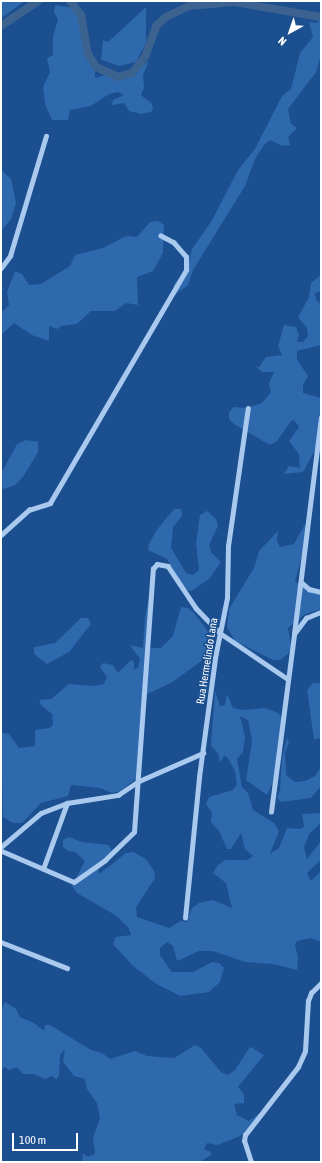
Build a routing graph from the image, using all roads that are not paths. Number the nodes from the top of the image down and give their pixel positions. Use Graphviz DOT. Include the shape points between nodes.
graph roads {
  1 [pos="46,136"];
  2 [pos="161,236"];
  3 [pos="1,268"];
  4 [pos="248,408"];
  5 [pos="321,418"];
  6 [pos="1,535"];
  7 [pos="301,582"];
  8 [pos="321,592"];
  9 [pos="321,612"];
  10 [pos="220,633"];
  11 [pos="294,634"];
  12 [pos="288,679"];
  13 [pos="202,753"];
  14 [pos="139,781"];
  15 [pos="67,803"];
  16 [pos="271,812"];
  17 [pos="1,850"];
  18 [pos="43,869"];
  19 [pos="185,918"];
  20 [pos="1,942"];
  21 [pos="67,968"];
  22 [pos="321,983"];
  23 [pos="251,1162"];
  1 -- 3 [label="street" via="10,256"];
  2 -- 6 [label="street" via="174,243 186,258 186,270 50,503 29,510"];
  4 -- 10 [label="street, Rua Hermelindo Lana" via="228,546 227,598"];
  5 -- 7 [label="street"];
  7 -- 8 [label="street" via="309,589"];
  7 -- 11 [label="street"];
  9 -- 11 [label="street" via="306,618"];
  10 -- 12 [label="street"];
  10 -- 13 [label="street, Rua Hermelindo Lana"];
  10 -- 14 [label="street" via="196,608 168,566 161,563 155,566"];
  11 -- 12 [label="street"];
  12 -- 16 [label="street"];
  13 -- 14 [label="street"];
  13 -- 19 [label="street, Rua Hermelindo Lana"];
  14 -- 15 [label="street" via="118,795"];
  14 -- 18 [label="street" via="134,832 105,860 74,882"];
  15 -- 17 [label="street" via="42,813"];
  15 -- 18 [label="street"];
  17 -- 18 [label="street"];
  20 -- 21 [label="street"];
  22 -- 23 [label="street" via="308,1001 305,1051 298,1067 245,1135 244,1141"];
}
